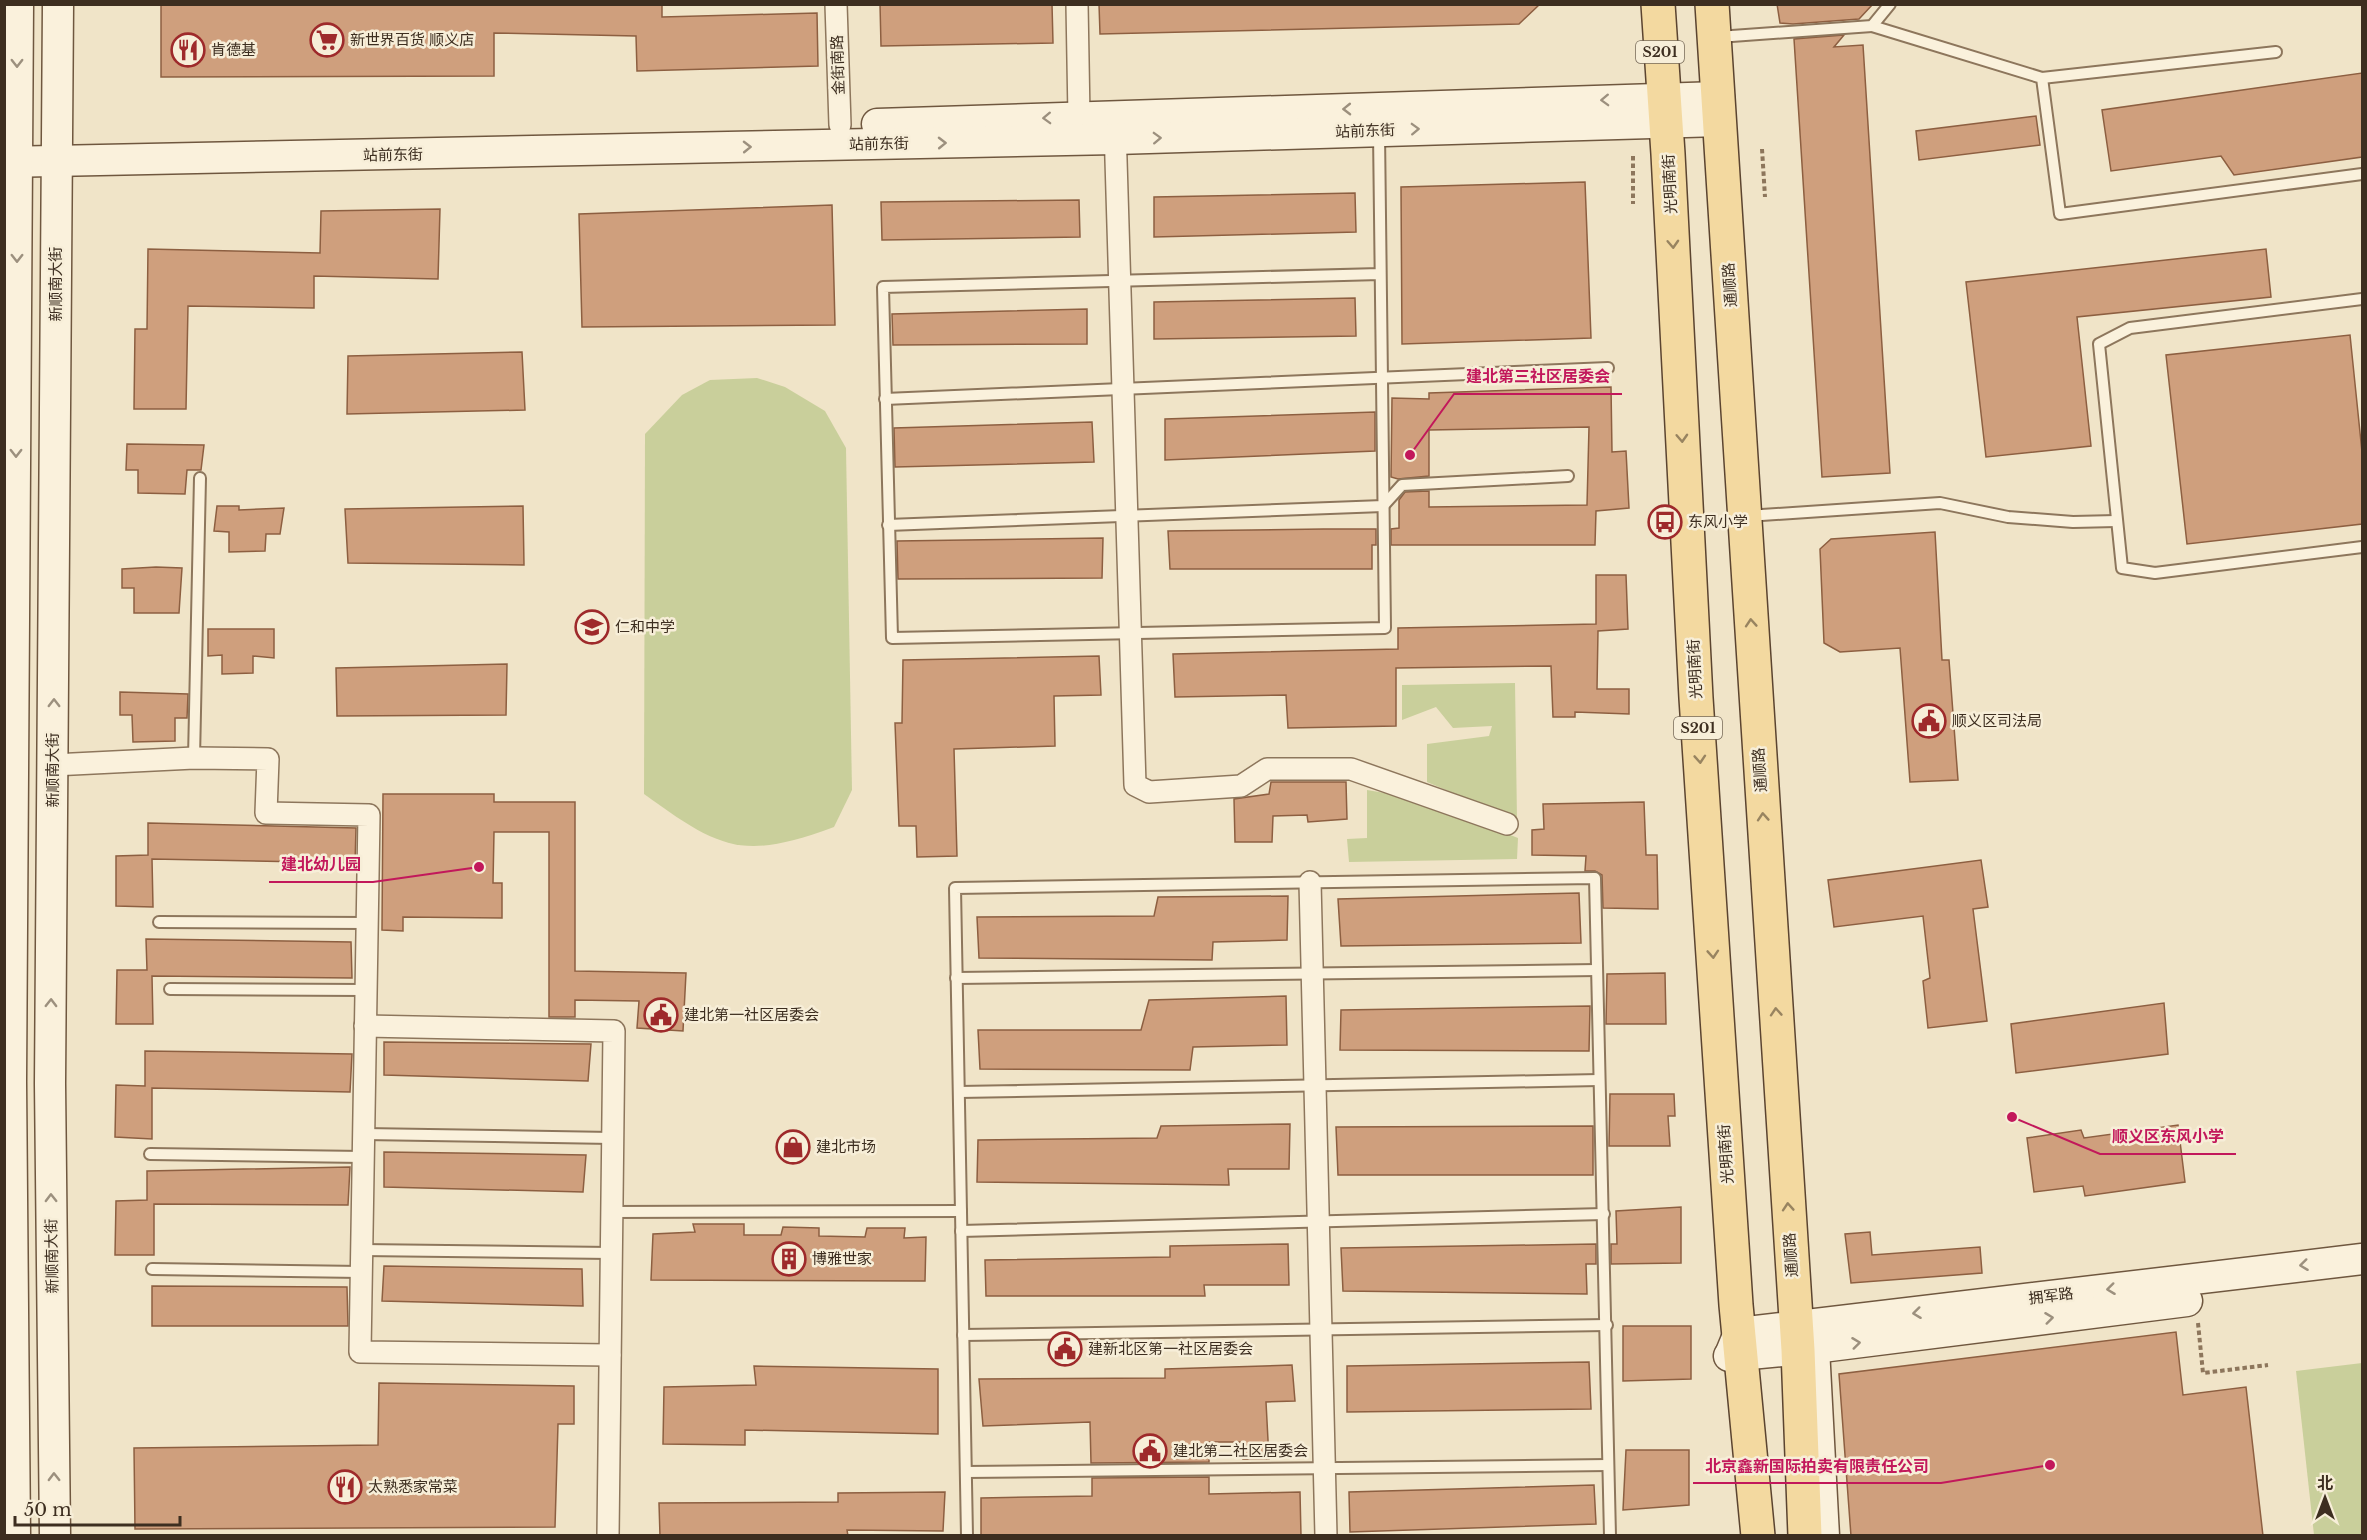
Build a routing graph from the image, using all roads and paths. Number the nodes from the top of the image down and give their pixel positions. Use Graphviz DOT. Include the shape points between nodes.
graph roads {
  1 [pos="18,4"];
  2 [pos="58,4"];
  3 [pos="836,4"];
  4 [pos="1077,4"];
  5 [pos="1658,4"];
  6 [pos="1713,4"];
  7 [pos="1890,4"];
  8 [pos="1872,26"];
  9 [pos="1714,37"];
  10 [pos="2276,52"];
  11 [pos="2042,78"];
  12 [pos="1720,109"];
  13 [pos="1664,111"];
  14 [pos="1079,117"];
  15 [pos="1379,119"];
  16 [pos="840,125"];
  17 [pos="1115,127"];
  18 [pos="1762,150"];
  19 [pos="29,153"];
  20 [pos="1632,156"];
  21 [pos="2362,174"];
  22 [pos="1765,197"];
  23 [pos="1633,204"];
  24 [pos="1380,274"];
  25 [pos="1121,281"];
  26 [pos="2362,299"];
  27 [pos="1608,369"];
  28 [pos="1382,378"];
  29 [pos="1124,389"];
  30 [pos="885,399"];
  31 [pos="1568,476"];
  32 [pos="200,478"];
  33 [pos="1383,506"];
  34 [pos="1127,516"];
  35 [pos="1744,517"];
  36 [pos="2116,521"];
  37 [pos="888,525"];
  38 [pos="2362,547"];
  39 [pos="1130,633"];
  40 [pos="194,758"];
  41 [pos="53,765"];
  42 [pos="1507,824"];
  43 [pos="1310,882"];
  44 [pos="159,922"];
  45 [pos="367,923"];
  46 [pos="1597,970"];
  47 [pos="1311,973"];
  48 [pos="956,978"];
  49 [pos="170,989"];
  50 [pos="366,990"];
  51 [pos="365,1026"];
  52 [pos="1599,1080"];
  53 [pos="1313,1085"];
  54 [pos="959,1092"];
  55 [pos="364,1134"];
  56 [pos="612,1138"];
  57 [pos="150,1154"];
  58 [pos="363,1157"];
  59 [pos="961,1211"];
  60 [pos="611,1212"];
  61 [pos="1604,1214"];
  62 [pos="1318,1222"];
  63 [pos="961,1231"];
  64 [pos="362,1250"];
  65 [pos="611,1253"];
  66 [pos="2362,1259"];
  67 [pos="152,1269"];
  68 [pos="362,1272"];
  69 [pos="2362,1278"];
  70 [pos="1607,1325"];
  71 [pos="1322,1329"];
  72 [pos="963,1335"];
  73 [pos="1803,1342"];
  74 [pos="1736,1348"];
  75 [pos="610,1355"];
  76 [pos="1608,1465"];
  77 [pos="1324,1470"];
  78 [pos="966,1472"];
  79 [pos="15,1536"];
  80 [pos="55,1536"];
  81 [pos="608,1536"];
  82 [pos="967,1536"];
  83 [pos="1326,1536"];
  84 [pos="1610,1536"];
  85 [pos="1743,1536"];
  86 [pos="1758,1536"];
  87 [pos="1805,1536"];
  88 [pos="1824,1536"];
  1 -- 19 [label="street, 新顺南大街, one-way"];
  2 -- 19 [label="street, 新顺南大街"];
  3 -- 16 [label="street, 金街南路"];
  4 -- 14 [label="street"];
  5 -- 13 [label="main road, 光明南街 / S201"];
  6 -- 9 [label="main road, 通顺路"];
  7 -- 8 [label="lane"];
  8 -- 9 [label="lane"];
  8 -- 11 [label="lane"];
  9 -- 12 [label="main road, 通顺路"];
  10 -- 11 [label="lane"];
  11 -- 21 [label="lane" via="2060,214"];
  12 -- 13 [label="street, 站前东街"];
  12 -- 35 [label="main road, 通顺路"];
  13 -- 15 [label="street, 站前东街"];
  13 -- 74 [label="main road, 光明南街 / S201, one-way"];
  14 -- 16 [label="street, 站前东街, one-way"];
  14 -- 17 [label="street, 站前东街"];
  15 -- 17 [label="street, 站前东街"];
  15 -- 24 [label="lane"];
  16 -- 19 [label="street, 站前东街" via="118,144"];
  19 -- 17 [label="street, 站前东街, one-way"];
  17 -- 25 [label="street"];
  18 -- 22 [label="path"];
  41 -- 19 [label="street, 新顺南大街, one-way"];
  19 -- 79 [label="street, 新顺南大街, one-way" via="11,1082"];
  20 -- 23 [label="path"];
  24 -- 25 [label="lane"];
  24 -- 28 [label="lane"];
  25 -- 29 [label="street"];
  25 -- 30 [label="lane" via="883,287"];
  26 -- 36 [label="lane" via="2130,328 2098,344"];
  27 -- 28 [label="lane"];
  28 -- 29 [label="lane"];
  28 -- 33 [label="lane"];
  29 -- 30 [label="lane"];
  29 -- 34 [label="street"];
  30 -- 37 [label="lane"];
  31 -- 33 [label="lane" via="1402,485"];
  32 -- 40 [label="lane"];
  33 -- 34 [label="lane"];
  33 -- 39 [label="lane" via="1385,628"];
  34 -- 37 [label="lane"];
  34 -- 39 [label="street"];
  35 -- 36 [label="lane" via="1940,503 2008,518"];
  73 -- 35 [label="main road, 通顺路, one-way"];
  36 -- 38 [label="lane" via="2122,568 2155,573"];
  37 -- 39 [label="lane" via="892,638"];
  39 -- 42 [label="street" via="1135,785 1149,792 1241,786 1267,769 1351,769"];
  40 -- 41 [label="street"];
  40 -- 45 [label="street" via="268,759 266,813 369,815"];
  80 -- 41 [label="street, 新顺南大街, one-way" via="50,1084"];
  43 -- 46 [label="lane" via="1595,878"];
  43 -- 47 [label="street"];
  43 -- 48 [label="lane" via="955,888"];
  44 -- 45 [label="lane"];
  45 -- 50 [label="street"];
  46 -- 47 [label="lane"];
  46 -- 52 [label="lane"];
  47 -- 48 [label="lane"];
  47 -- 53 [label="street"];
  48 -- 54 [label="lane"];
  49 -- 50 [label="lane"];
  50 -- 51 [label="street"];
  51 -- 55 [label="street"];
  51 -- 56 [label="street" via="614,1031"];
  52 -- 53 [label="lane"];
  52 -- 61 [label="lane"];
  53 -- 54 [label="lane"];
  53 -- 62 [label="street"];
  54 -- 59 [label="lane"];
  55 -- 56 [label="lane"];
  55 -- 58 [label="street"];
  56 -- 60 [label="street"];
  57 -- 58 [label="lane"];
  58 -- 64 [label="street"];
  59 -- 60 [label="lane"];
  59 -- 63 [label="lane"];
  60 -- 65 [label="street"];
  61 -- 62 [label="lane"];
  61 -- 70 [label="lane"];
  62 -- 63 [label="lane"];
  62 -- 71 [label="street"];
  63 -- 72 [label="lane"];
  64 -- 65 [label="lane"];
  64 -- 68 [label="street"];
  65 -- 75 [label="street"];
  66 -- 73 [label="street, 拥军路, one-way"];
  67 -- 68 [label="lane"];
  68 -- 75 [label="street" via="360,1352"];
  73 -- 69 [label="street, one-way"];
  70 -- 71 [label="lane"];
  70 -- 76 [label="lane"];
  71 -- 72 [label="lane"];
  71 -- 77 [label="street"];
  72 -- 78 [label="lane"];
  73 -- 74 [label="street, 拥军路"];
  73 -- 87 [label="main road, 通顺路"];
  73 -- 88 [label="street"];
  74 -- 85 [label="street"];
  74 -- 86 [label="main road, S201"];
  75 -- 81 [label="street"];
  76 -- 77 [label="lane"];
  76 -- 84 [label="lane"];
  77 -- 78 [label="lane"];
  77 -- 83 [label="street"];
  78 -- 82 [label="lane"];
}
